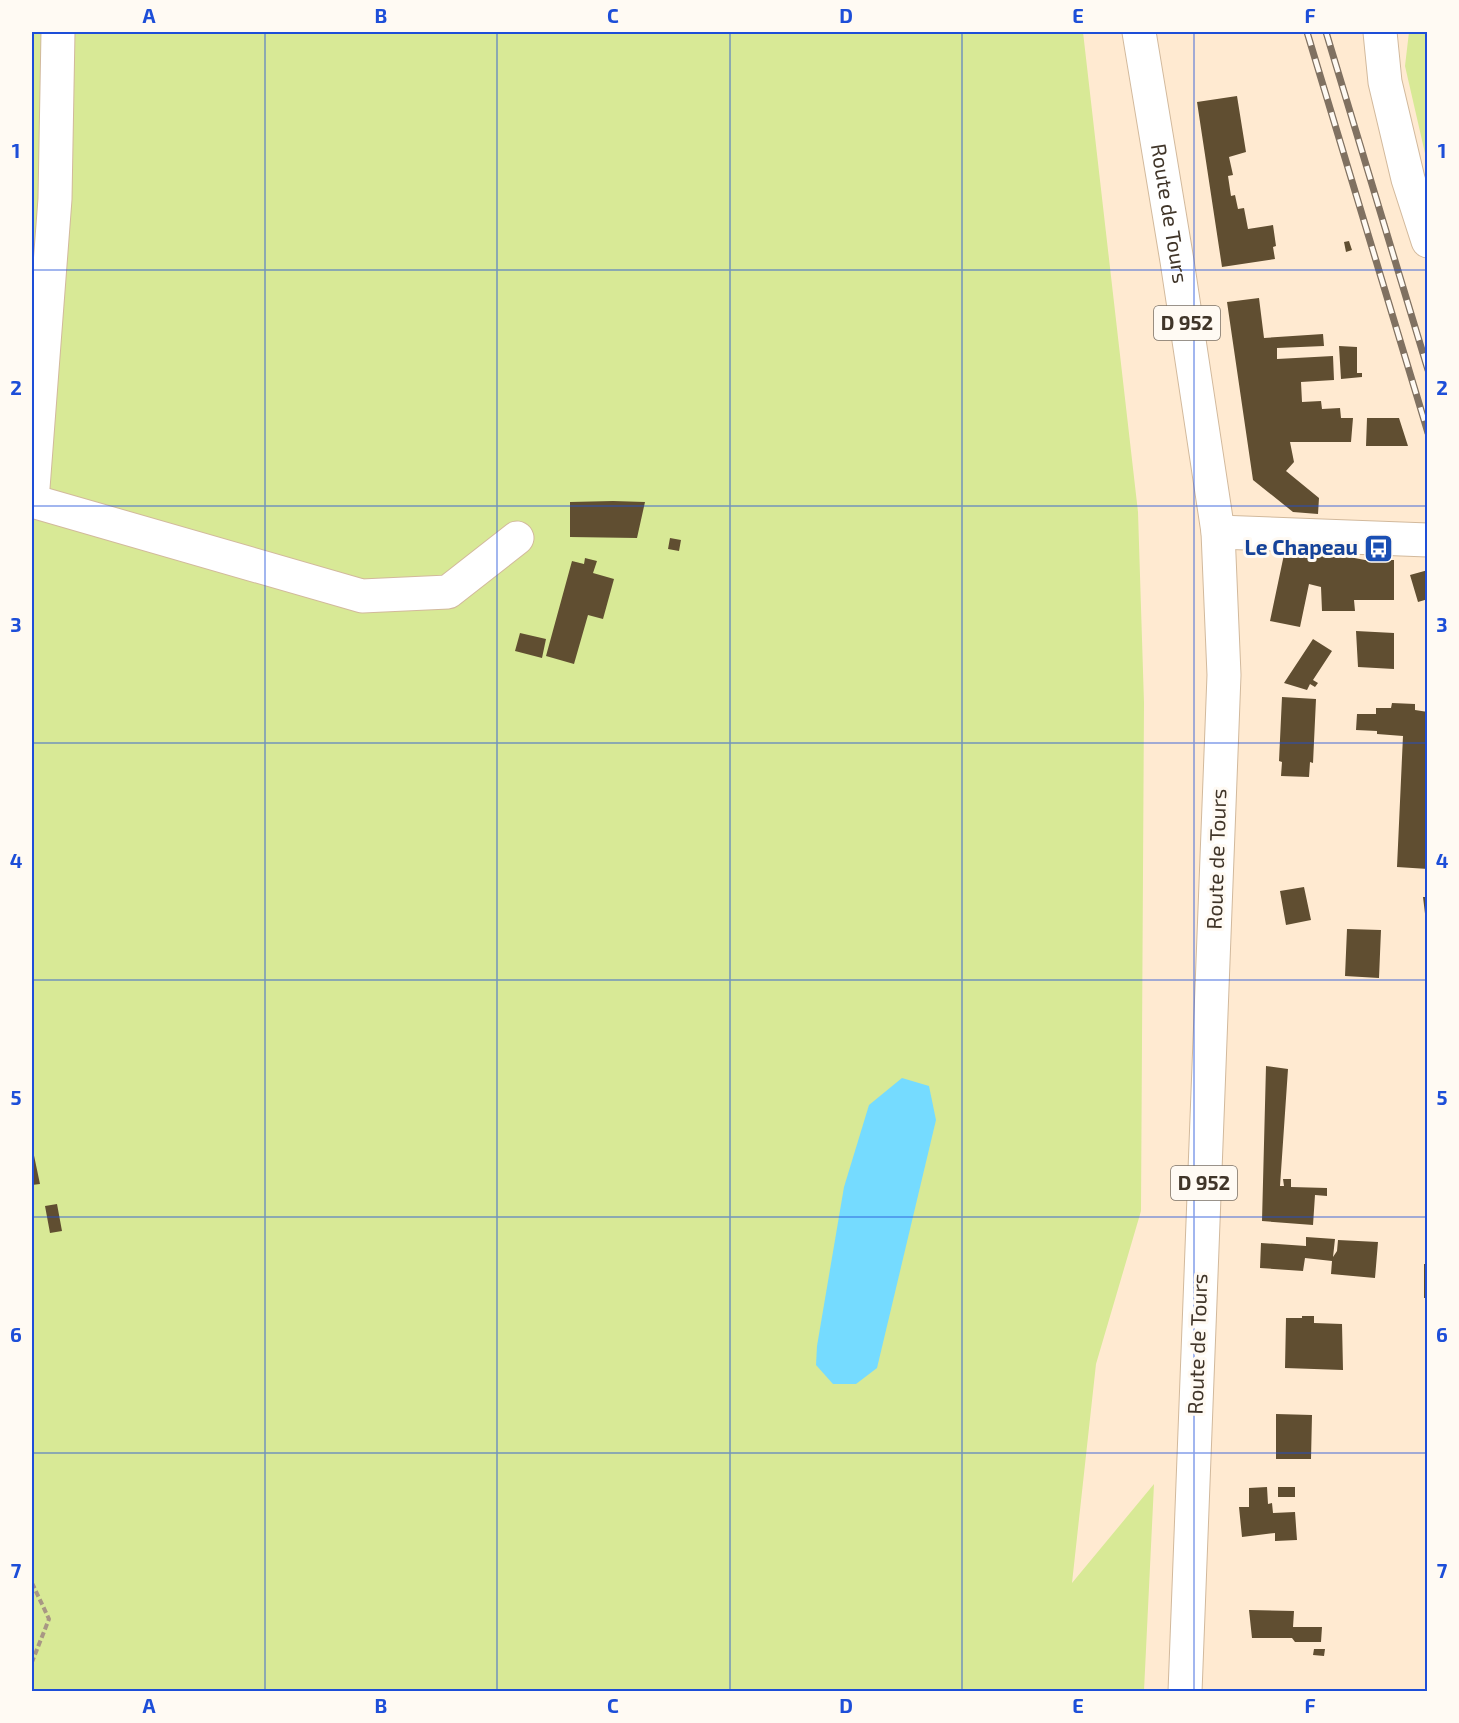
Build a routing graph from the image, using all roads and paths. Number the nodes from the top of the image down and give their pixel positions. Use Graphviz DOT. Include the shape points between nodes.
graph roads {
  1 [pos="58,32"];
  2 [pos="1139,32"];
  3 [pos="1380,32"];
  4 [pos="1428,241"];
  5 [pos="1218,532"];
  6 [pos="517,538"];
  7 [pos="1428,540"];
  8 [pos="32,1583"];
  9 [pos="32,1662"];
  10 [pos="1185,1692"];
  1 -- 6 [label="main road" via="55,199 32,501 362,596 448,592"];
  2 -- 5 [label="main road, Route de Tours / D 952"];
  3 -- 4 [label="main road" via="1385,82 1408,179"];
  5 -- 7 [label="main road"];
  5 -- 10 [label="main road, Route de Tours / D 952" via="1224,675"];
  8 -- 9 [label="path" via="49,1619"];
}
